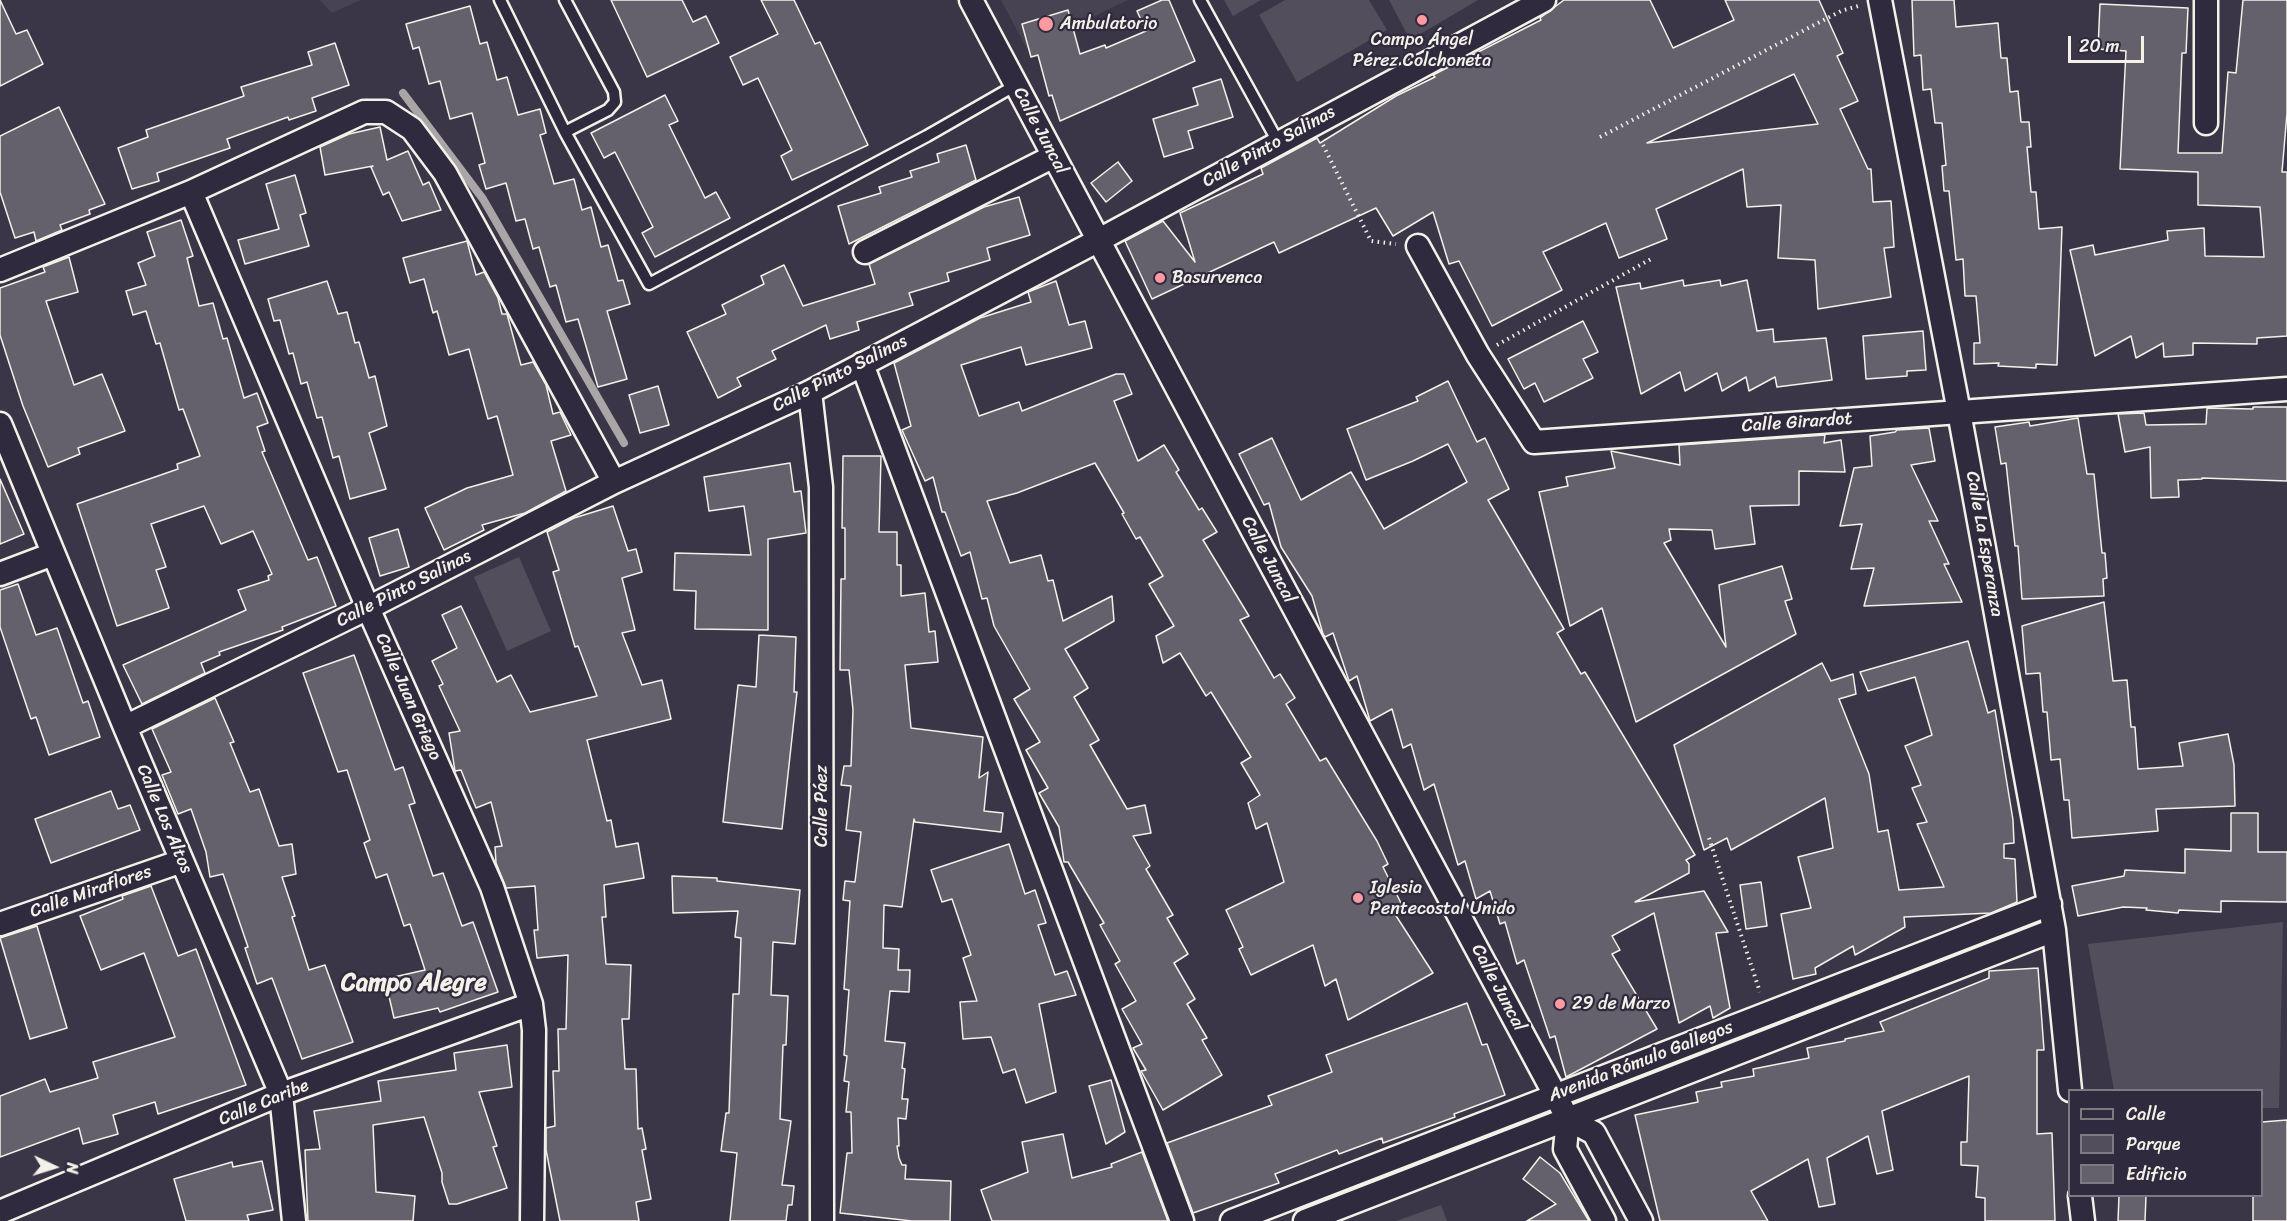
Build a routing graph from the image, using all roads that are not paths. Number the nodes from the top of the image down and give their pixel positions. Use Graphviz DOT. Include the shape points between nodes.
graph roads {
  1 [pos="500,0"];
  2 [pos="565,0"];
  3 [pos="971,0"];
  4 [pos="1200,0"];
  5 [pos="1544,0"];
  6 [pos="2206,0"];
  7 [pos="1874,1"];
  8 [pos="1016,85"];
  9 [pos="2205,123"];
  10 [pos="565,132"];
  11 [pos="1278,142"];
  12 [pos="1054,156"];
  13 [pos="190,192"];
  14 [pos="1099,240"];
  15 [pos="1418,246"];
  16 [pos="865,252"];
  17 [pos="0,270"];
  18 [pos="862,364"];
  19 [pos="2287,389"];
  20 [pos="810,392"];
  21 [pos="1959,412"];
  22 [pos="0,424"];
  23 [pos="614,482"];
  24 [pos="53,554"];
  25 [pos="0,574"];
  26 [pos="368,608"];
  27 [pos="124,727"];
  28 [pos="182,861"];
  29 [pos="2050,904"];
  30 [pos="0,924"];
  31 [pos="2054,930"];
  32 [pos="531,1004"];
  33 [pos="2070,1089"];
  34 [pos="281,1094"];
  35 [pos="1556,1095"];
  36 [pos="1568,1119"];
  37 [pos="2080,1197"];
  38 [pos="0,1212"];
  39 [pos="294,1221"];
  40 [pos="532,1221"];
  41 [pos="822,1221"];
  42 [pos="1182,1221"];
  43 [pos="1232,1221"];
  44 [pos="1305,1221"];
  45 [pos="1604,1221"];
  46 [pos="1641,1221"];
  47 [pos="2083,1221"];
  1 -- 10 [label="lane"];
  2 -- 10 [label="lane" via="614,92 615,102 608,110"];
  3 -- 8 [label="street, Calle Juncal"];
  4 -- 11 [label="lane"];
  5 -- 11 [label="street, Calle Pinto Salinas"];
  6 -- 9 [label="street"];
  7 -- 21 [label="street, Calle La Esperanza"];
  8 -- 10 [label="lane" via="649,284"];
  8 -- 12 [label="street, Calle Juncal"];
  11 -- 14 [label="street, Calle Pinto Salinas"];
  12 -- 14 [label="street, Calle Juncal"];
  12 -- 16 [label="street"];
  13 -- 17 [label="street"];
  13 -- 23 [label="street" via="364,111 386,112 412,129 446,173"];
  13 -- 26 [label="street, Calle Juan Griego"];
  14 -- 18 [label="street, Calle Pinto Salinas"];
  14 -- 35 [label="street, Calle Juncal"];
  15 -- 21 [label="street, Calle Girardot" via="1478,355 1534,442"];
  18 -- 20 [label="street, Calle Pinto Salinas"];
  18 -- 42 [label="street"];
  19 -- 21 [label="street, Calle Girardot"];
  20 -- 23 [label="street, Calle Pinto Salinas"];
  20 -- 41 [label="street, Calle Páez" via="822,487"];
  21 -- 29 [label="street, Calle La Esperanza"];
  22 -- 24 [label="street, Calle Los Altos"];
  23 -- 26 [label="street, Calle Pinto Salinas"];
  24 -- 25 [label="street"];
  24 -- 27 [label="street, Calle Los Altos"];
  26 -- 27 [label="street, Calle Pinto Salinas"];
  26 -- 32 [label="street, Calle Juan Griego" via="492,887"];
  27 -- 28 [label="street, Calle Los Altos"];
  28 -- 30 [label="street, Calle Miraflores"];
  28 -- 34 [label="street, Calle Los Altos"];
  29 -- 31 [label="street, Calle La Esperanza"];
  29 -- 35 [label="street, Avenida Rómulo Gallegos"];
  31 -- 33 [label="street, Calle La Esperanza"];
  31 -- 36 [label="street, Avenida Rómulo Gallegos"];
  32 -- 34 [label="street, Calle Caribe"];
  32 -- 40 [label="street, Calle Juan Griego"];
  34 -- 38 [label="street, Calle Caribe"];
  34 -- 39 [label="street, Calle Los Altos"];
  35 -- 36 [label="street, Calle Juncal"];
  35 -- 43 [label="street, Avenida Rómulo Gallegos"];
  36 -- 44 [label="street, Avenida Rómulo Gallegos"];
  36 -- 45 [label="street" via="1565,1149"];
  36 -- 46 [label="street" via="1594,1133"];
  37 -- 47 [label="street"];
}
